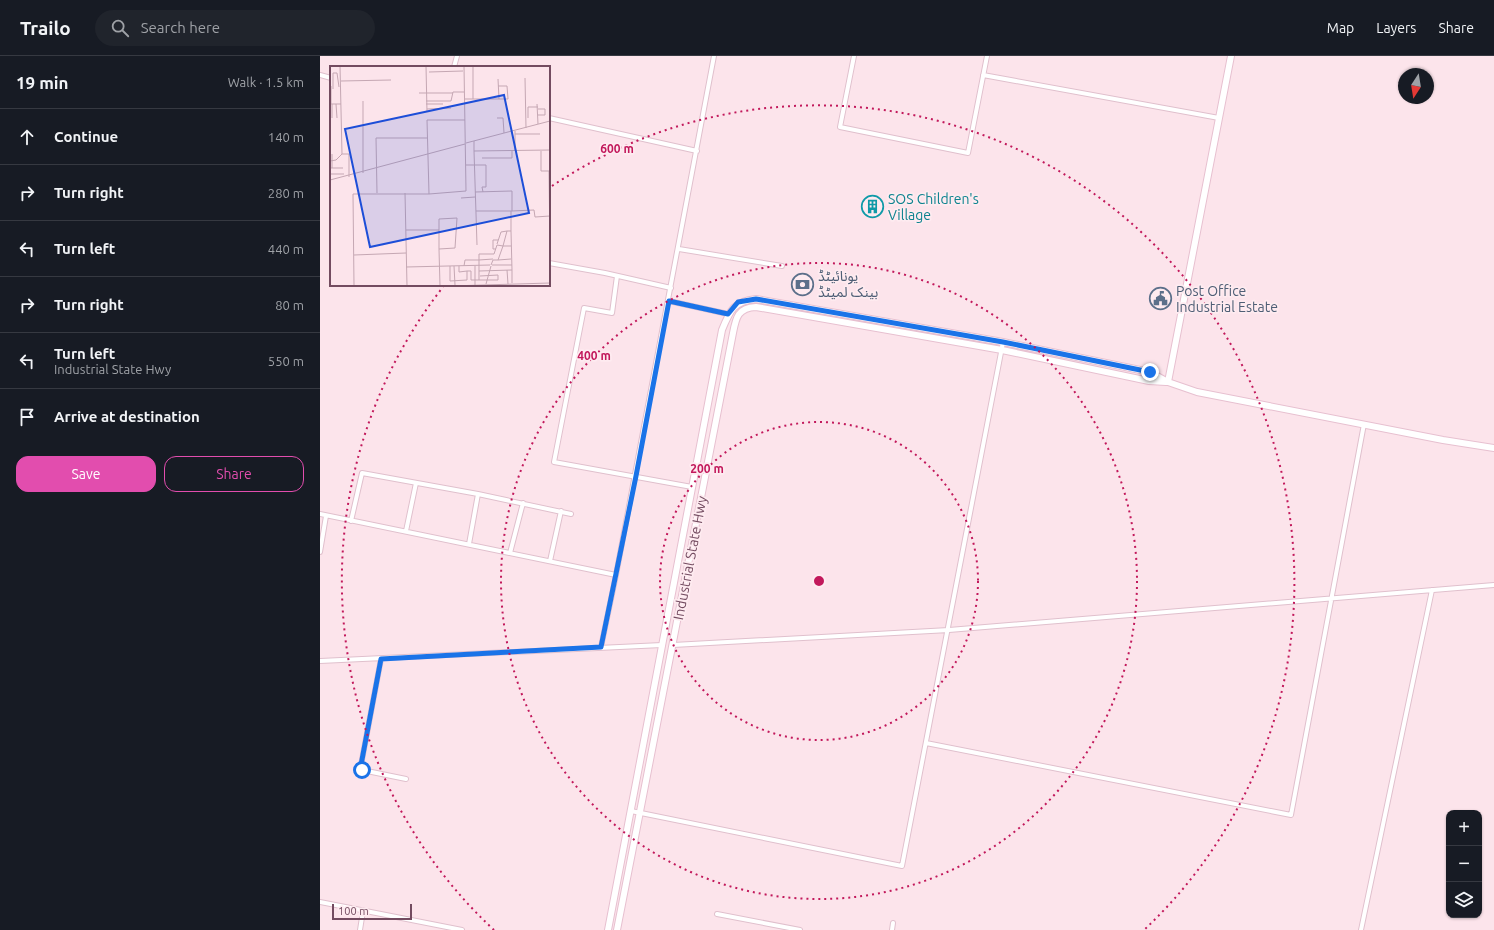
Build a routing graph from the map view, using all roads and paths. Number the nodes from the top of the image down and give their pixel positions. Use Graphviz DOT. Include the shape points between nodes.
graph roads {
  1 [pos="457,56"];
  2 [pos="714,56"];
  3 [pos="854,56"];
  4 [pos="987,56"];
  5 [pos="1231,56"];
  6 [pos="454,66"];
  7 [pos="320,75"];
  8 [pos="983,75"];
  9 [pos="330,78"];
  10 [pos="550,118"];
  11 [pos="1219,118"];
  12 [pos="697,151"];
  13 [pos="678,249"];
  14 [pos="550,263"];
  15 [pos="782,266"];
  16 [pos="617,276"];
  17 [pos="671,288"];
  18 [pos="669,301"];
  19 [pos="728,314"];
  20 [pos="1003,342"];
  21 [pos="1002,350"];
  22 [pos="1168,382"];
  23 [pos="1364,424"];
  24 [pos="1494,448"];
  25 [pos="636,476"];
  26 [pos="416,483"];
  27 [pos="692,487"];
  28 [pos="478,494"];
  29 [pos="523,503"];
  30 [pos="561,511"];
  31 [pos="320,514"];
  32 [pos="571,514"];
  33 [pos="326,516"];
  34 [pos="351,520"];
  35 [pos="406,531"];
  36 [pos="468,544"];
  37 [pos="320,552"];
  38 [pos="510,553"];
  39 [pos="550,561"];
  40 [pos="616,575"];
  41 [pos="1494,586"];
  42 [pos="1432,590"];
  43 [pos="671,597"];
  44 [pos="682,599"];
  45 [pos="1332,599"];
  46 [pos="948,630"];
  47 [pos="662,645"];
  48 [pos="673,645"];
  49 [pos="601,647"];
  50 [pos="381,659"];
  51 [pos="320,661"];
  52 [pos="653,693"];
  53 [pos="663,694"];
  54 [pos="926,743"];
  55 [pos="406,779"];
  56 [pos="631,812"];
  57 [pos="640,813"];
  58 [pos="320,902"];
  59 [pos="363,911"];
  60 [pos="717,914"];
  61 [pos="894,923"];
  62 [pos="360,930"];
  63 [pos="462,930"];
  64 [pos="608,930"];
  65 [pos="617,930"];
  66 [pos="800,930"];
  67 [pos="892,930"];
  68 [pos="1362,930"];
  1 -- 6 [label="street"];
  2 -- 12 [label="street"];
  3 -- 8 [label="street" via="840,128 968,153"];
  4 -- 8 [label="street"];
  5 -- 11 [label="main road"];
  7 -- 9 [label="street"];
  8 -- 11 [label="street"];
  10 -- 12 [label="street"];
  11 -- 22 [label="main road"];
  12 -- 13 [label="street"];
  13 -- 15 [label="street"];
  13 -- 17 [label="street"];
  14 -- 16 [label="street"];
  16 -- 17 [label="street"];
  16 -- 25 [label="street" via="612,312 584,308 554,462"];
  17 -- 18 [label="street"];
  18 -- 19 [label="street"];
  18 -- 25 [label="street"];
  19 -- 20 [label="main road, Industrial State Hwy" via="738,302 756,299"];
  19 -- 27 [label="main road, Industrial State Hwy" via="722,330"];
  20 -- 21 [label="street"];
  20 -- 22 [label="main road, Industrial State Hwy" via="1150,372"];
  21 -- 22 [label="main road, Industrial State Hwy" via="1148,381"];
  21 -- 44 [label="main road, Industrial State Hwy" via="756,307 743,309 734,325"];
  21 -- 46 [label="street"];
  22 -- 23 [label="main road" via="1197,392"];
  23 -- 24 [label="main road"];
  23 -- 45 [label="street"];
  25 -- 27 [label="street"];
  25 -- 40 [label="street"];
  26 -- 28 [label="street"];
  26 -- 34 [label="street" via="362,473"];
  26 -- 35 [label="street"];
  27 -- 43 [label="main road, Industrial State Hwy"];
  28 -- 29 [label="street"];
  28 -- 36 [label="street"];
  29 -- 30 [label="street"];
  29 -- 38 [label="street"];
  30 -- 32 [label="street"];
  30 -- 39 [label="street"];
  31 -- 33 [label="street"];
  33 -- 34 [label="street"];
  33 -- 37 [label="street"];
  34 -- 35 [label="street"];
  35 -- 36 [label="street"];
  36 -- 38 [label="street"];
  38 -- 39 [label="street"];
  39 -- 40 [label="street"];
  40 -- 49 [label="street"];
  41 -- 42 [label="street"];
  42 -- 45 [label="street"];
  42 -- 68 [label="street"];
  43 -- 44 [label="main road"];
  43 -- 47 [label="main road, Industrial State Hwy"];
  44 -- 48 [label="main road, Industrial State Hwy"];
  45 -- 46 [label="street"];
  45 -- 54 [label="street" via="1291,815"];
  46 -- 48 [label="street"];
  46 -- 54 [label="street"];
  47 -- 49 [label="street"];
  47 -- 52 [label="main road, Industrial State Hwy"];
  48 -- 53 [label="main road, Industrial State Hwy"];
  49 -- 50 [label="street"];
  50 -- 51 [label="street"];
  50 -- 55 [label="street" via="362,770"];
  52 -- 53 [label="main road"];
  52 -- 56 [label="main road, Industrial State Hwy"];
  53 -- 57 [label="main road, Industrial State Hwy"];
  54 -- 57 [label="street" via="902,866"];
  56 -- 57 [label="street"];
  56 -- 64 [label="main road, Industrial State Hwy"];
  57 -- 65 [label="main road, Industrial State Hwy"];
  58 -- 59 [label="street"];
  59 -- 62 [label="street"];
  59 -- 63 [label="street"];
  60 -- 66 [label="street"];
  61 -- 67 [label="street"];
}
